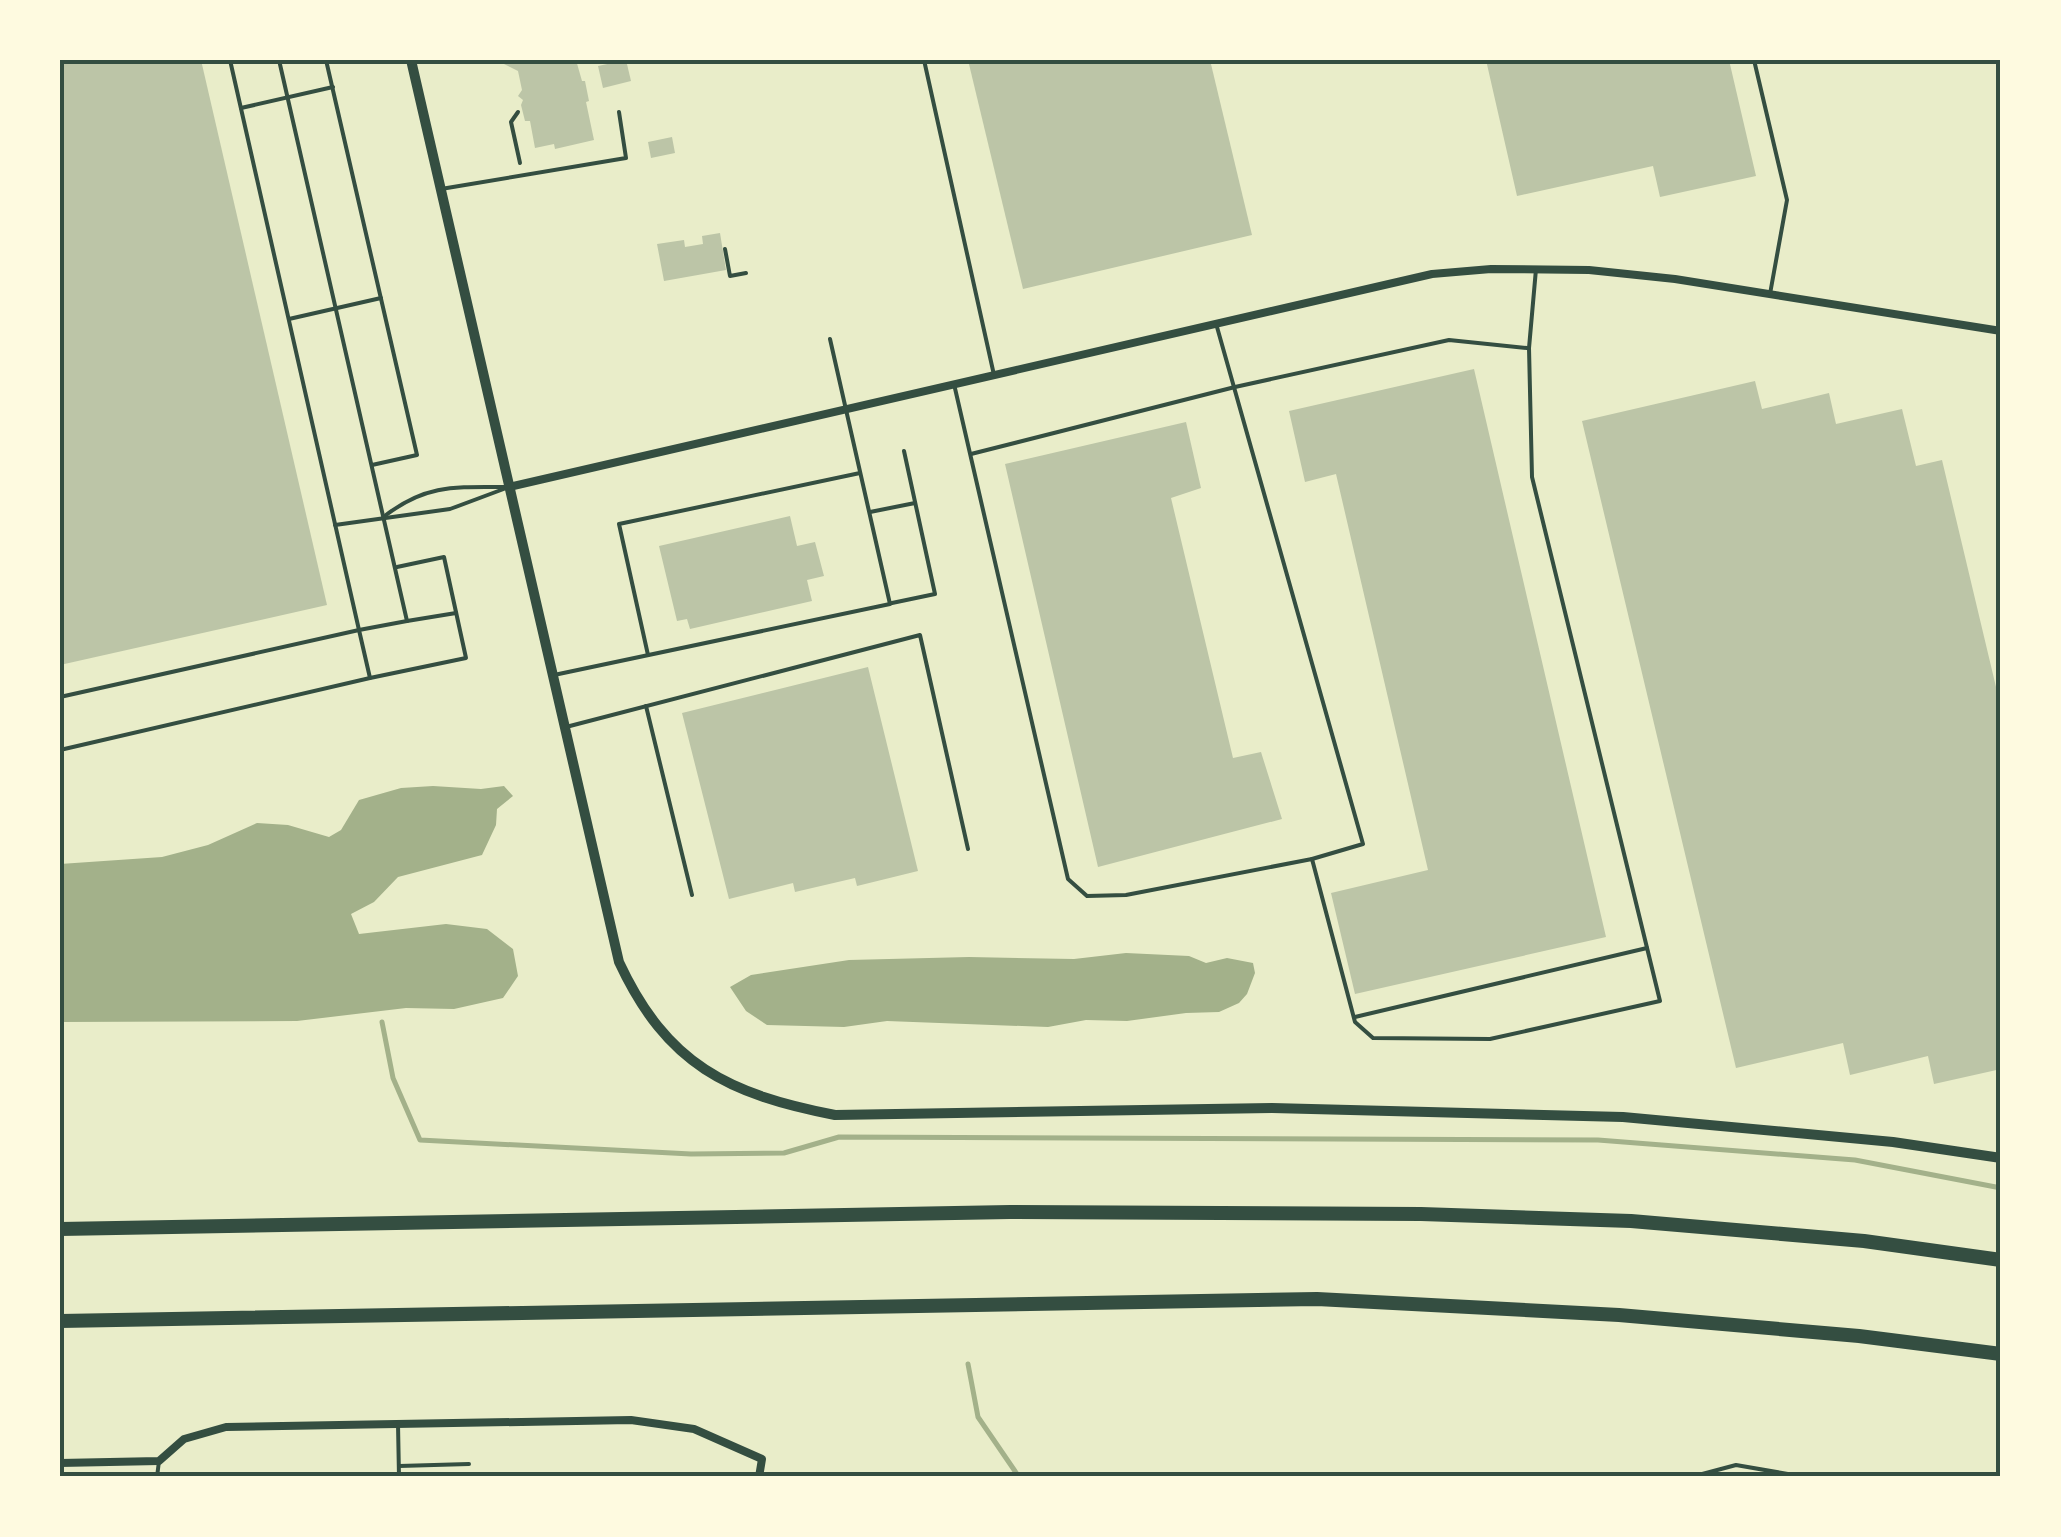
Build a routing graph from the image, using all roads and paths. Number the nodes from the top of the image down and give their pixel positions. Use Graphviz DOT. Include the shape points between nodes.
graph roads {
  1 [pos="230,60"];
  2 [pos="279,60"];
  3 [pos="326,60"];
  4 [pos="411,60"];
  5 [pos="924,60"];
  6 [pos="1754,60"];
  7 [pos="332,87"];
  8 [pos="287,97"];
  9 [pos="240,108"];
  10 [pos="518,112"];
  11 [pos="619,112"];
  12 [pos="522,176"];
  13 [pos="441,189"];
  14 [pos="725,249"];
  15 [pos="1536,269"];
  16 [pos="746,273"];
  17 [pos="1770,294"];
  18 [pos="381,298"];
  19 [pos="336,308"];
  20 [pos="288,319"];
  21 [pos="1216,324"];
  22 [pos="2001,331"];
  23 [pos="830,339"];
  24 [pos="1529,348"];
  25 [pos="994,375"];
  26 [pos="954,384"];
  27 [pos="1234,387"];
  28 [pos="848,408"];
  29 [pos="904,451"];
  30 [pos="971,454"];
  31 [pos="372,466"];
  32 [pos="862,472"];
  33 [pos="509,486"];
  34 [pos="915,503"];
  35 [pos="870,512"];
  36 [pos="384,516"];
  37 [pos="336,526"];
  38 [pos="395,567"];
  39 [pos="890,604"];
  40 [pos="456,612"];
  41 [pos="408,621"];
  42 [pos="359,630"];
  43 [pos="648,655"];
  44 [pos="553,676"];
  45 [pos="370,678"];
  46 [pos="60,697"];
  47 [pos="646,706"];
  48 [pos="565,727"];
  49 [pos="60,750"];
  50 [pos="968,849"];
  51 [pos="1312,859"];
  52 [pos="692,895"];
  53 [pos="1647,948"];
  54 [pos="1354,1018"];
  55 [pos="2001,1158"];
  56 [pos="60,1229"];
  57 [pos="2001,1260"];
  58 [pos="60,1321"];
  59 [pos="2001,1354"];
  60 [pos="398,1424"];
  61 [pos="159,1462"];
  62 [pos="60,1464"];
  63 [pos="469,1464"];
  64 [pos="399,1466"];
  65 [pos="157,1477"];
  66 [pos="399,1477"];
  67 [pos="759,1477"];
  68 [pos="1691,1477"];
  69 [pos="1805,1477"];
  1 -- 9 [label="lane"];
  2 -- 8 [label="lane"];
  3 -- 7 [label="lane"];
  4 -- 13 [label="street"];
  5 -- 25 [label="lane"];
  6 -- 17 [label="lane" via="1788,200"];
  7 -- 8 [label="lane"];
  7 -- 18 [label="lane"];
  8 -- 9 [label="lane"];
  8 -- 19 [label="lane"];
  9 -- 20 [label="lane"];
  10 -- 12 [label="path" via="511,122"];
  11 -- 12 [label="lane" via="626,158"];
  12 -- 13 [label="lane"];
  13 -- 33 [label="street"];
  14 -- 16 [label="path" via="730,276"];
  15 -- 17 [label="street" via="1623,273"];
  15 -- 21 [label="street" via="1432,274"];
  15 -- 24 [label="lane"];
  17 -- 22 [label="street"];
  18 -- 19 [label="lane"];
  18 -- 31 [label="lane" via="417,455"];
  19 -- 20 [label="lane"];
  19 -- 31 [label="lane"];
  20 -- 37 [label="lane"];
  21 -- 25 [label="street"];
  21 -- 27 [label="lane"];
  23 -- 28 [label="lane"];
  24 -- 27 [label="lane" via="1450,340"];
  24 -- 53 [label="lane" via="1532,477"];
  25 -- 26 [label="street"];
  26 -- 28 [label="street"];
  26 -- 30 [label="lane"];
  27 -- 30 [label="lane"];
  27 -- 51 [label="lane" via="1363,844"];
  28 -- 32 [label="lane"];
  28 -- 33 [label="street"];
  29 -- 34 [label="lane"];
  30 -- 51 [label="lane" via="1068,879 1087,896 1126,895"];
  31 -- 36 [label="lane"];
  32 -- 35 [label="lane"];
  32 -- 43 [label="lane" via="620,524"];
  33 -- 36 [label="lane" via="450,509"];
  33 -- 36 [label="lane" via="410,496"];
  33 -- 44 [label="street"];
  34 -- 35 [label="lane"];
  34 -- 39 [label="lane" via="935,594"];
  35 -- 39 [label="lane"];
  36 -- 37 [label="lane"];
  36 -- 38 [label="lane"];
  37 -- 42 [label="lane"];
  38 -- 40 [label="lane" via="444,557"];
  38 -- 41 [label="lane"];
  39 -- 43 [label="lane"];
  40 -- 41 [label="lane"];
  40 -- 45 [label="lane" via="466,658"];
  41 -- 42 [label="lane"];
  42 -- 45 [label="lane"];
  42 -- 46 [label="lane"];
  43 -- 44 [label="lane"];
  44 -- 48 [label="street"];
  45 -- 49 [label="lane"];
  47 -- 48 [label="lane"];
  47 -- 50 [label="lane" via="920,634"];
  47 -- 52 [label="lane"];
  48 -- 55 [label="street" via="619,962 634,994 674,1046 702,1069 782,1104 835,1115 1272,1108 1623,1117"];
  51 -- 54 [label="lane"];
  53 -- 54 [label="lane"];
  53 -- 54 [label="lane" via="1660,1001 1490,1040 1373,1038"];
  56 -- 57 [label="highway" via="1010,1212 1421,1214 1632,1221"];
  58 -- 59 [label="highway" via="1317,1299 1619,1315"];
  60 -- 61 [label="street" via="226,1428 184,1439"];
  60 -- 64 [label="lane"];
  60 -- 67 [label="street" via="630,1420 694,1429 762,1459"];
  61 -- 62 [label="street"];
  61 -- 65 [label="lane"];
  63 -- 64 [label="lane"];
  64 -- 66 [label="lane"];
  68 -- 69 [label="lane" via="1736,1465"];
}
